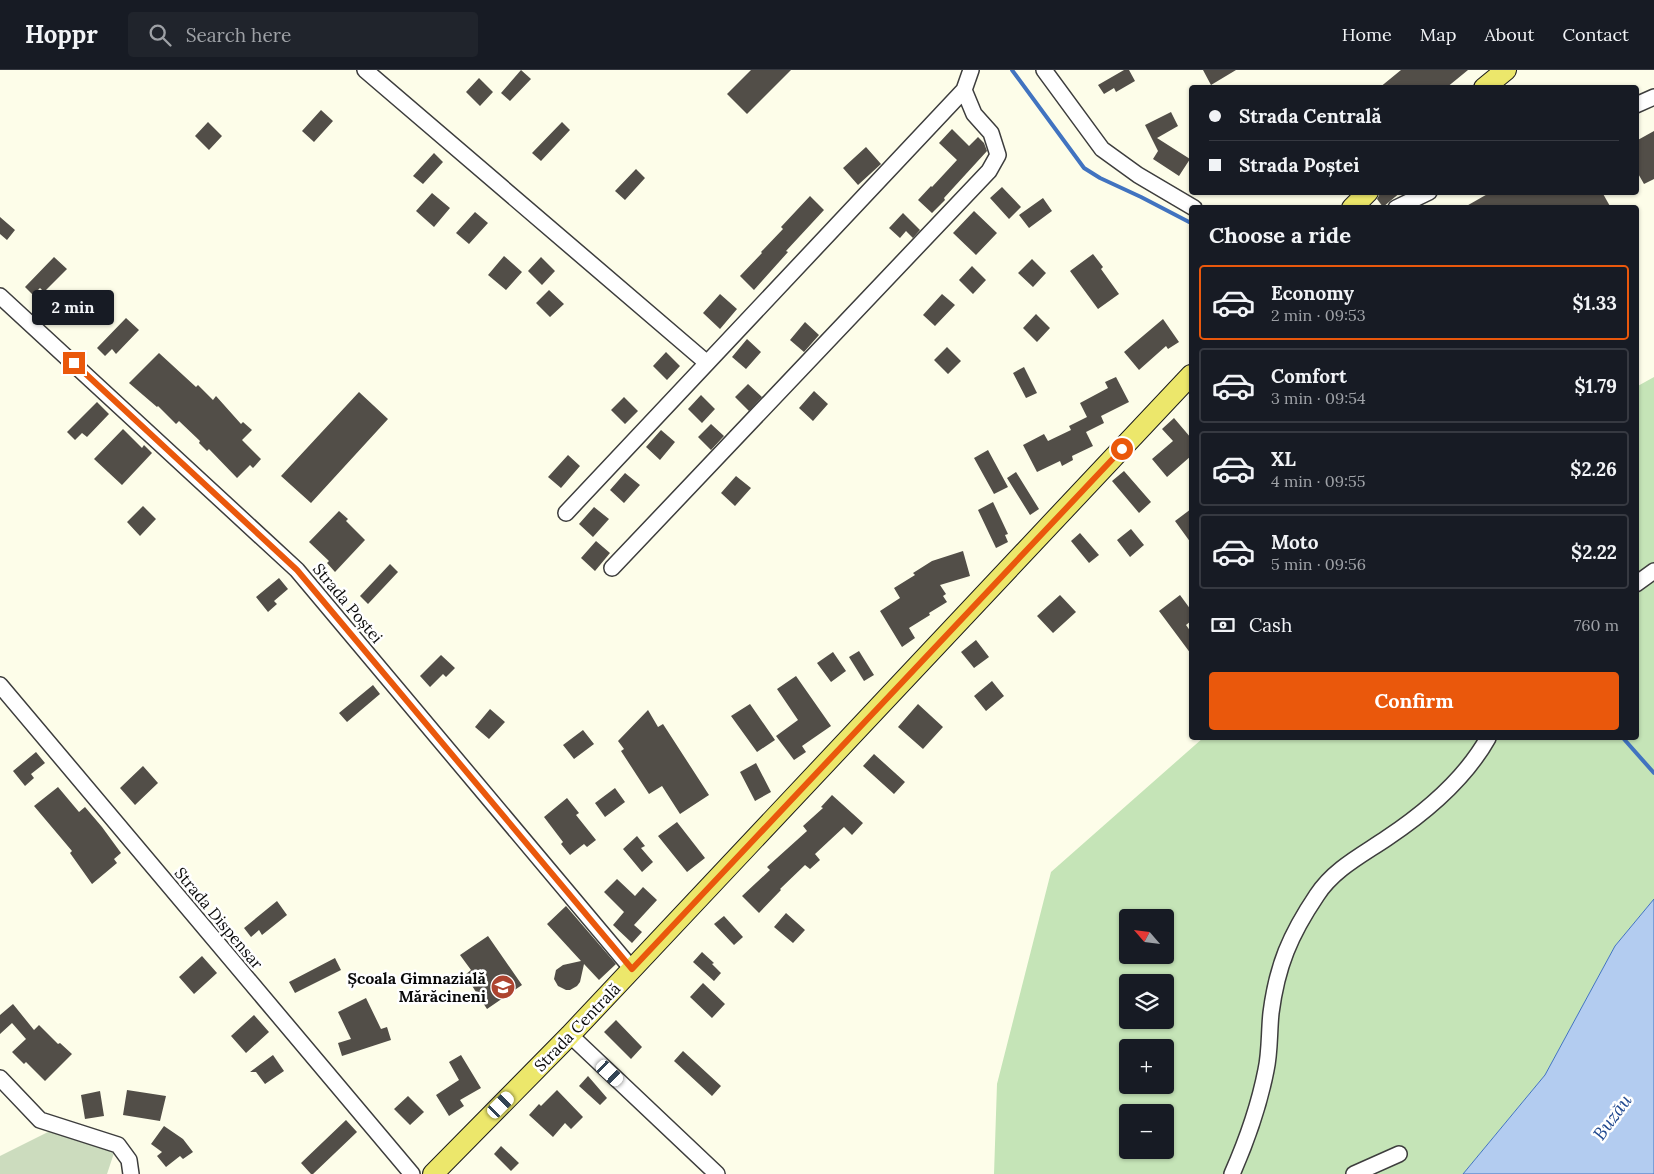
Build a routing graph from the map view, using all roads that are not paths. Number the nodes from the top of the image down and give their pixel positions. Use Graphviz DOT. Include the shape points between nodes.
graph roads {
  1 [pos="365,70"];
  2 [pos="971,70"];
  3 [pos="1044,70"];
  4 [pos="1506,70"];
  5 [pos="1488,85"];
  6 [pos="964,90"];
  7 [pos="1654,97"];
  8 [pos="1639,104"];
  9 [pos="1365,195"];
  10 [pos="1423,195"];
  11 [pos="1189,205"];
  12 [pos="1355,205"];
  13 [pos="1402,205"];
  14 [pos="0,296"];
  15 [pos="707,363"];
  16 [pos="1189,377"];
  17 [pos="566,513"];
  18 [pos="612,568"];
  19 [pos="1654,571"];
  20 [pos="1639,582"];
  21 [pos="0,685"];
  22 [pos="1487,740"];
  23 [pos="632,969"];
  24 [pos="570,1035"];
  25 [pos="0,1078"];
  26 [pos="1399,1154"];
  27 [pos="131,1174"];
  28 [pos="412,1174"];
  29 [pos="432,1174"];
  30 [pos="717,1174"];
  31 [pos="1232,1174"];
  32 [pos="1354,1174"];
  1 -- 15 [label="street"];
  2 -- 6 [label="street"];
  3 -- 11 [label="street" via="1102,149"];
  4 -- 5 [label="main road"];
  6 -- 15 [label="street"];
  6 -- 18 [label="street" via="974,114 991,133 998,155 989,172"];
  7 -- 8 [label="street"];
  9 -- 12 [label="main road"];
  10 -- 13 [label="street"];
  14 -- 23 [label="street, Strada Poștei" via="297,570"];
  15 -- 17 [label="street"];
  16 -- 23 [label="main road, Strada Centrală"];
  19 -- 20 [label="street"];
  21 -- 28 [label="street, Strada Dispensar"];
  22 -- 31 [label="street" via="1430,807 1337,872 1318,893 1298,925 1277,977 1267,1067 1259,1104"];
  23 -- 24 [label="main road, Strada Centrală"];
  24 -- 29 [label="main road, Strada Centrală"];
  24 -- 30 [label="street"];
  25 -- 27 [label="street" via="40,1120 118,1145 129,1160"];
  26 -- 32 [label="street"];
}
